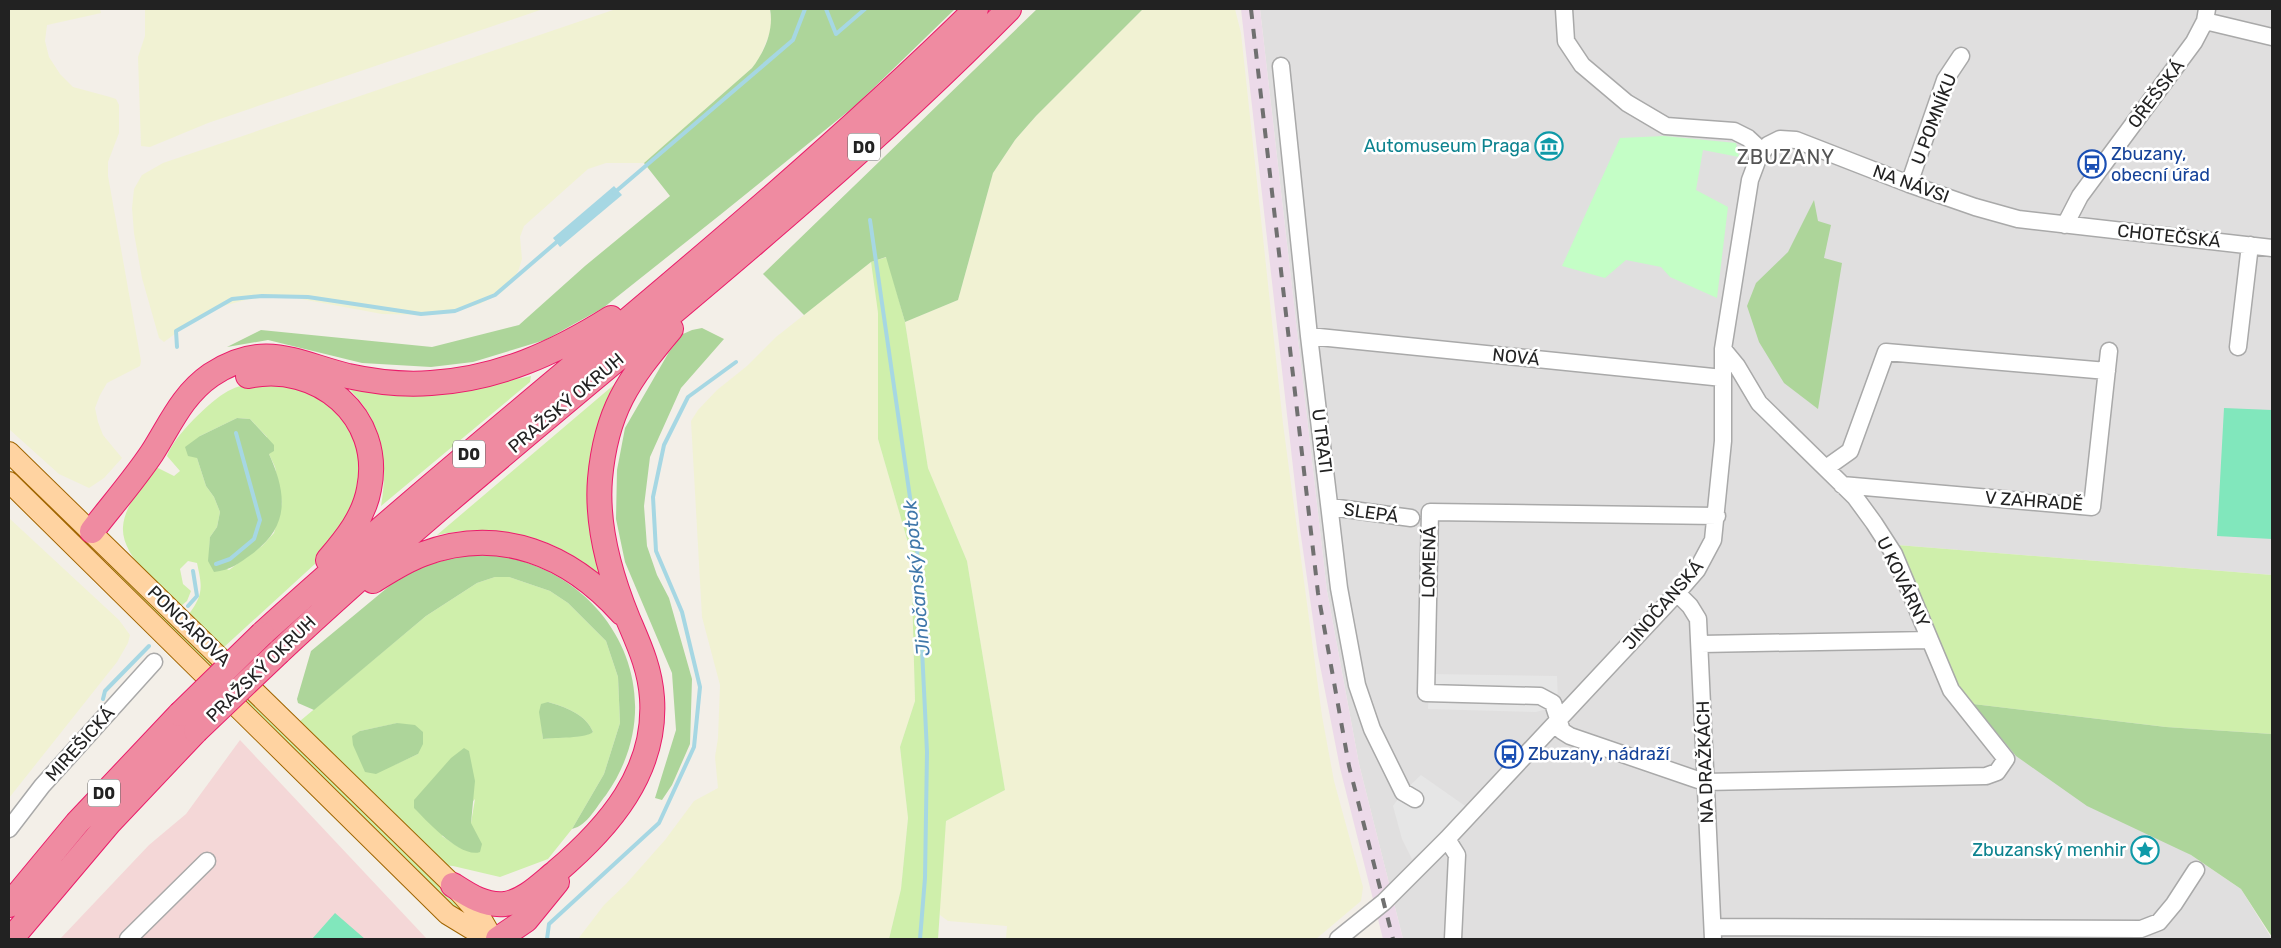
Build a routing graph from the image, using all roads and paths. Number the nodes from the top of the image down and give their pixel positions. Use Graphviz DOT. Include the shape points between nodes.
graph roads {
  1 [pos="976,9"];
  2 [pos="1009,9"];
  3 [pos="1564,9"];
  4 [pos="2206,15"];
  5 [pos="2272,37"];
  6 [pos="1961,56"];
  7 [pos="1281,66"];
  8 [pos="1762,151"];
  9 [pos="1909,184"];
  10 [pos="2065,225"];
  11 [pos="2250,245"];
  12 [pos="2272,248"];
  13 [pos="679,277"];
  14 [pos="714,278"];
  15 [pos="1308,336"];
  16 [pos="2238,347"];
  17 [pos="1724,349"];
  18 [pos="2109,350"];
  19 [pos="2107,371"];
  20 [pos="1723,378"];
  21 [pos="9,452"];
  22 [pos="152,452"];
  23 [pos="1826,468"];
  24 [pos="9,482"];
  25 [pos="1842,485"];
  26 [pos="1330,507"];
  27 [pos="1717,516"];
  28 [pos="1411,518"];
  29 [pos="92,531"];
  30 [pos="77,550"];
  31 [pos="1677,593"];
  32 [pos="315,617"];
  33 [pos="628,620"];
  34 [pos="262,634"];
  35 [pos="1930,640"];
  36 [pos="1701,644"];
  37 [pos="154,662"];
  38 [pos="1560,719"];
  39 [pos="1704,782"];
  40 [pos="1415,799"];
  41 [pos="9,828"];
  42 [pos="1447,839"];
  43 [pos="573,858"];
  44 [pos="207,861"];
  45 [pos="2196,870"];
  46 [pos="454,885"];
  47 [pos="539,886"];
  48 [pos="9,905"];
  49 [pos="447,914"];
  50 [pos="1713,933"];
  51 [pos="11,939"];
  52 [pos="128,939"];
  53 [pos="457,939"];
  54 [pos="488,939"];
  55 [pos="495,939"];
  56 [pos="1338,939"];
  57 [pos="1453,939"];
  1 -- 13 [label="highway, PRAŽSKÝ OKRUH / D0" via="849,128"];
  2 -- 14 [label="highway, PRAŽSKÝ OKRUH / D0" via="887,127"];
  3 -- 8 [label="street" via="1566,41 1582,66 1626,103 1666,126 1734,131"];
  4 -- 5 [label="street"];
  4 -- 10 [label="street, OŘEŠSKÁ" via="2182,62 2080,196"];
  6 -- 9 [label="street, U POMNÍKU" via="1945,80"];
  7 -- 15 [label="street, U TRATI"];
  8 -- 9 [label="street, NA NÁVSI" via="1780,139 1796,140"];
  8 -- 17 [label="street, JINOČANSKÁ" via="1750,180"];
  9 -- 10 [label="street, NA NÁVSI" via="2002,215"];
  10 -- 11 [label="street, CHOTEČSKÁ"];
  11 -- 12 [label="street, CHOTEČSKÁ"];
  11 -- 16 [label="street"];
  13 -- 22 [label="highway" via="549,353 511,369 460,380 382,382 281,357 259,357 239,362 212,374 194,387"];
  13 -- 34 [label="highway, PRAŽSKÝ OKRUH / D0" via="404,508"];
  14 -- 32 [label="highway, PRAŽSKÝ OKRUH / D0"];
  14 -- 33 [label="highway" via="637,369 618,402 607,436 600,480 601,526 612,576"];
  15 -- 20 [label="street, NOVÁ"];
  15 -- 26 [label="street, U TRATI"];
  17 -- 20 [label="street, JINOČANSKÁ"];
  17 -- 23 [label="street, U KOVÁRNY" via="1759,403"];
  18 -- 19 [label="street, V ZAHRADĚ"];
  19 -- 23 [label="street" via="1886,352 1850,451"];
  19 -- 25 [label="street, V ZAHRADĚ" via="2092,507"];
  20 -- 27 [label="street, JINOČANSKÁ" via="1723,441"];
  21 -- 29 [label="main road, PONCAROVA"];
  22 -- 29 [label="highway"];
  22 -- 34 [label="highway" via="212,393 257,374 277,373 311,380 335,395 355,416 367,442 371,465 370,488 362,512 341,545"];
  23 -- 25 [label="street, U KOVÁRNY"];
  24 -- 30 [label="main road, PONCAROVA"];
  25 -- 35 [label="street, U KOVÁRNY" via="1855,497 1894,554"];
  26 -- 28 [label="street, SLEPÁ"];
  26 -- 40 [label="street, U TRATI" via="1339,588 1357,685 1372,729 1403,792"];
  27 -- 31 [label="street, JINOČANSKÁ" via="1713,540 1704,559"];
  27 -- 38 [label="street, LOMENÁ" via="1430,512 1426,693 1540,696 1553,703"];
  29 -- 30 [label="main road"];
  29 -- 46 [label="main road, PONCAROVA"];
  30 -- 49 [label="main road, PONCAROVA"];
  31 -- 36 [label="street, NA DRAŽKÁCH" via="1698,618"];
  31 -- 38 [label="street, JINOČANSKÁ"];
  32 -- 33 [label="highway" via="416,557 447,547 487,543 515,546 556,560 598,589"];
  32 -- 51 [label="highway, PRAŽSKÝ OKRUH / D0, bridge" via="196,731 104,829"];
  33 -- 43 [label="highway" via="650,677 652,711 648,743 640,771 626,799"];
  34 -- 48 [label="highway, PRAŽSKÝ OKRUH / D0, bridge" via="180,714 77,823"];
  35 -- 36 [label="street"];
  35 -- 39 [label="street, U KOVÁRNY" via="1951,690 2006,759 1998,772 1986,776"];
  36 -- 39 [label="street, NA DRAŽKÁCH"];
  37 -- 41 [label="street, MIREŠICKÁ" via="42,786"];
  38 -- 39 [label="street" via="1562,731 1570,736"];
  38 -- 42 [label="street, JINOČANSKÁ"];
  39 -- 50 [label="street, NA DRAŽKÁCH"];
  42 -- 56 [label="street, JINOČANSKÁ" via="1384,902"];
  42 -- 57 [label="street" via="1458,855"];
  43 -- 47 [label="highway"];
  43 -- 55 [label="highway" via="538,908 526,920"];
  44 -- 52 [label="street"];
  45 -- 50 [label="street" via="2159,922 2141,929"];
  46 -- 47 [label="highway" via="478,900 498,904 519,900"];
  46 -- 55 [label="main road, PONCAROVA"];
  47 -- 55 [label="highway" via="507,920"];
  49 -- 53 [label="main road"];
  49 -- 54 [label="main road"];
}
